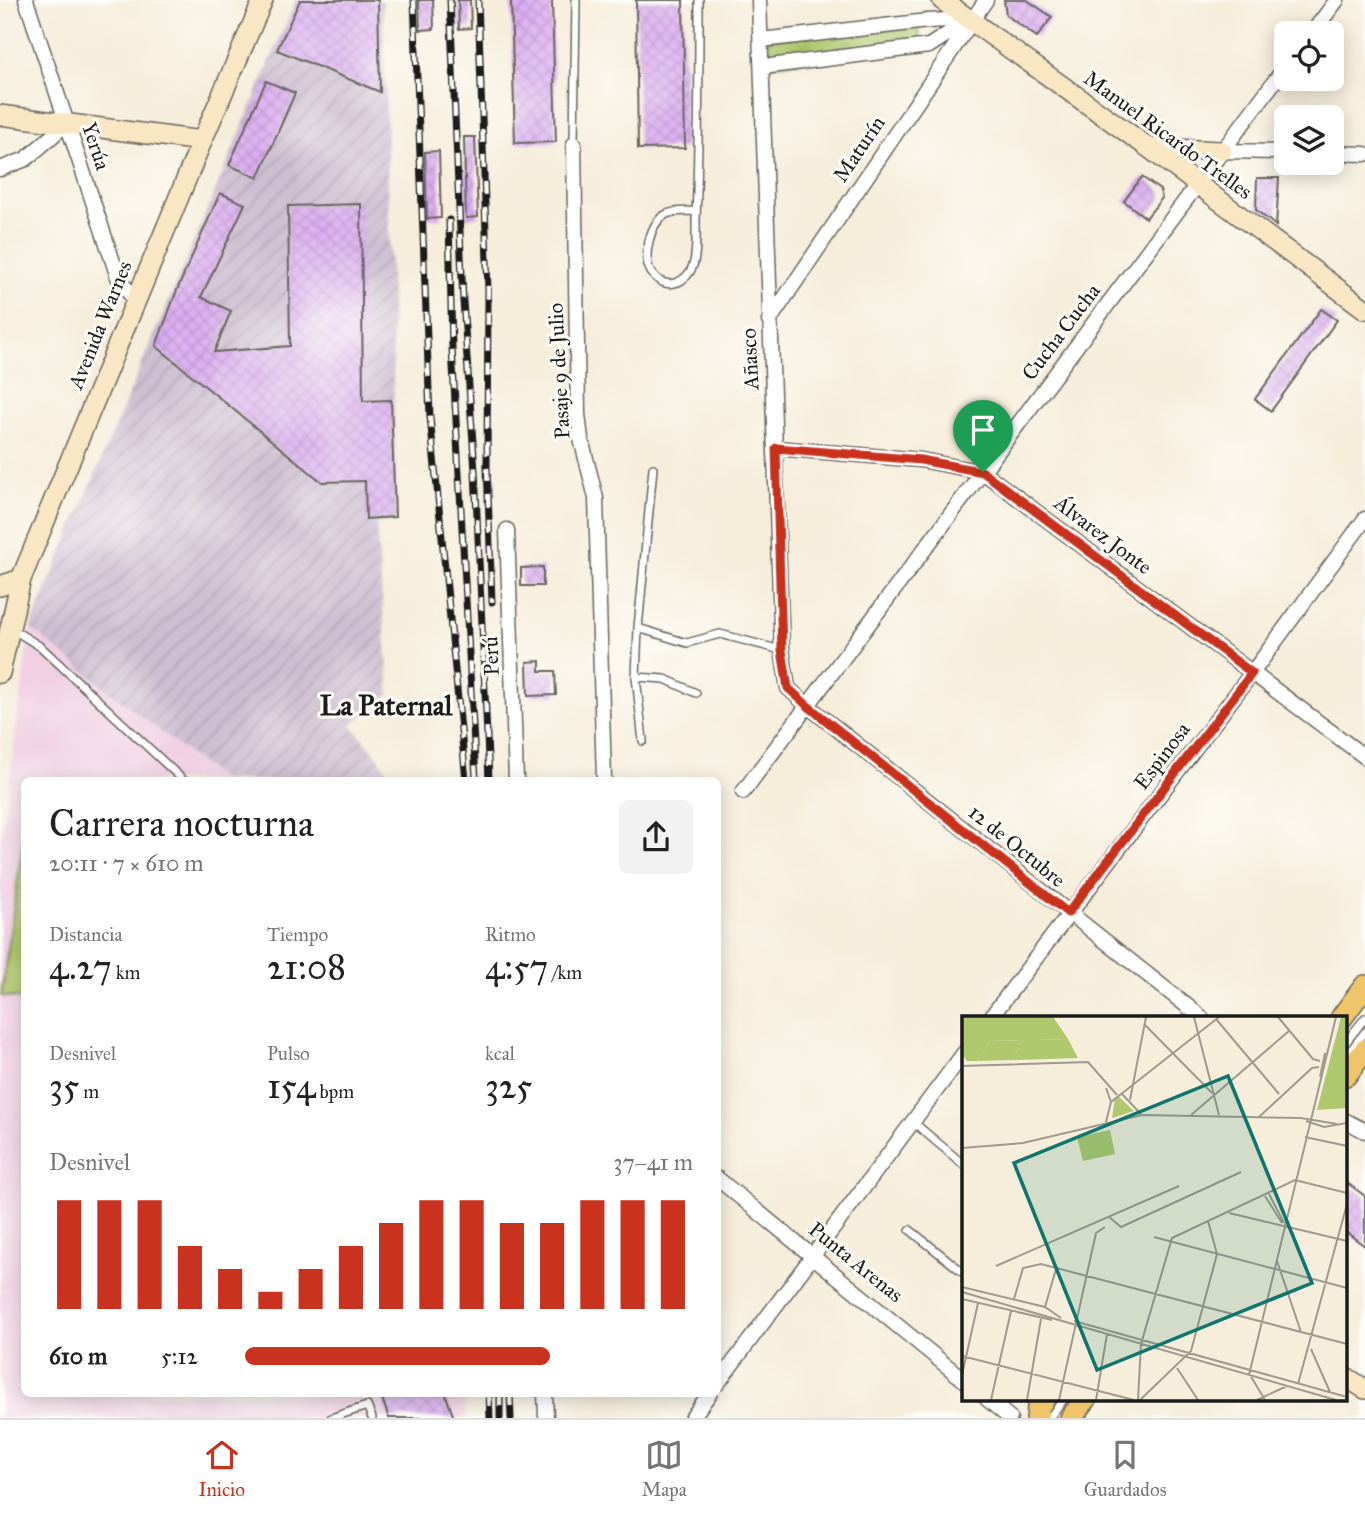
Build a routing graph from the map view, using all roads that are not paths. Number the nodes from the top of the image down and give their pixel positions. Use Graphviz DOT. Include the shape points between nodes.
graph roads {
  1 [pos="26,0"];
  2 [pos="263,0"];
  3 [pos="576,0"];
  4 [pos="699,0"];
  5 [pos="759,0"];
  6 [pos="943,0"];
  7 [pos="986,0"];
  8 [pos="1337,0"];
  9 [pos="971,19"];
  10 [pos="1321,21"];
  11 [pos="761,40"];
  12 [pos="762,67"];
  13 [pos="1274,82"];
  14 [pos="0,114"];
  15 [pos="66,124"];
  16 [pos="202,141"];
  17 [pos="573,144"];
  18 [pos="1149,148"];
  19 [pos="1222,151"];
  20 [pos="1274,152"];
  21 [pos="1344,153"];
  22 [pos="1365,154"];
  23 [pos="0,169"];
  24 [pos="1197,184"];
  25 [pos="696,211"];
  26 [pos="135,301"];
  27 [pos="1365,309"];
  28 [pos="769,321"];
  29 [pos="776,448"];
  30 [pos="653,468"];
  31 [pos="983,472"];
  32 [pos="1365,519"];
  33 [pos="507,530"];
  34 [pos="21,579"];
  35 [pos="0,586"];
  36 [pos="4,622"];
  37 [pos="638,628"];
  38 [pos="782,650"];
  39 [pos="0,673"];
  40 [pos="1252,673"];
  41 [pos="636,677"];
  42 [pos="696,693"];
  43 [pos="808,706"];
  44 [pos="643,741"];
  45 [pos="1365,757"];
  46 [pos="180,777"];
  47 [pos="516,777"];
  48 [pos="604,777"];
  49 [pos="743,792"];
  50 [pos="1068,913"];
  51 [pos="1365,986"];
  52 [pos="992,1016"];
  53 [pos="1200,1016"];
  54 [pos="1343,1016"];
  55 [pos="1365,1018"];
  56 [pos="1365,1032"];
  57 [pos="1348,1039"];
  58 [pos="1365,1050"];
  59 [pos="1348,1053"];
  60 [pos="962,1056"];
  61 [pos="1348,1072"];
  62 [pos="913,1122"];
  63 [pos="1348,1122"];
  64 [pos="1365,1130"];
  65 [pos="962,1163"];
  66 [pos="721,1181"];
  67 [pos="910,1230"];
  68 [pos="812,1255"];
  69 [pos="962,1271"];
  70 [pos="962,1378"];
  71 [pos="1348,1378"];
  72 [pos="721,1379"];
  73 [pos="1365,1389"];
  74 [pos="545,1397"];
  75 [pos="707,1397"];
  76 [pos="987,1400"];
  77 [pos="1043,1400"];
  78 [pos="1085,1400"];
  79 [pos="1071,1413"];
  80 [pos="331,1418"];
  81 [pos="372,1418"];
  82 [pos="546,1418"];
  83 [pos="693,1418"];
  84 [pos="1010,1418"];
  85 [pos="1037,1418"];
  86 [pos="1049,1418"];
  1 -- 15 [label="street, Yerúa"];
  2 -- 16 [label="main road, Avenida Warnes"];
  3 -- 17 [label="lane, Pasaje 9 de Julio"];
  4 -- 25 [label="lane"];
  5 -- 11 [label="street, Añasco"];
  6 -- 9 [label="main road, Manuel Ricardo Trelles"];
  7 -- 9 [label="street, Maturín"];
  8 -- 10 [label="street"];
  9 -- 11 [label="street"];
  9 -- 12 [label="street" via="929,46"];
  9 -- 18 [label="main road, Manuel Ricardo Trelles"];
  9 -- 28 [label="street, Maturín"];
  11 -- 12 [label="street, Añasco"];
  12 -- 28 [label="street, Añasco"];
  13 -- 19 [label="street, Cucha Cucha"];
  14 -- 15 [label="main road"];
  15 -- 16 [label="main road"];
  15 -- 23 [label="street" via="26,159"];
  15 -- 26 [label="street, Yerúa" via="118,277"];
  16 -- 26 [label="main road, Avenida Warnes"];
  17 -- 48 [label="street, Pasaje 9 de Julio" via="578,414 596,498"];
  18 -- 19 [label="main road"];
  18 -- 24 [label="main road, Manuel Ricardo Trelles"];
  19 -- 20 [label="street"];
  19 -- 24 [label="street, Cucha Cucha"];
  21 -- 22 [label="street"];
  24 -- 27 [label="main road, Manuel Ricardo Trelles"];
  24 -- 31 [label="street, Cucha Cucha"];
  25 -- 25 [label="lane" via="695,261 690,273 672,285 657,279 649,269 648,242 655,223 666,213"];
  26 -- 34 [label="main road, Avenida Warnes"];
  28 -- 29 [label="street, Añasco"];
  29 -- 31 [label="street, Álvarez Jonte" via="921,460"];
  29 -- 38 [label="street, Añasco"];
  30 -- 37 [label="lane"];
  31 -- 40 [label="street, Álvarez Jonte"];
  31 -- 43 [label="street, Cucha Cucha"];
  32 -- 40 [label="street, Espinosa"];
  33 -- 47 [label="street, Perú"];
  34 -- 35 [label="main road"];
  34 -- 36 [label="main road, Avenida Warnes"];
  36 -- 39 [label="main road, Avenida Warnes"];
  36 -- 46 [label="lane" via="41,647"];
  37 -- 38 [label="lane" via="687,643 720,634"];
  37 -- 41 [label="lane"];
  38 -- 43 [label="street, Añasco" via="788,688"];
  40 -- 45 [label="street, Álvarez Jonte"];
  40 -- 50 [label="street, Espinosa"];
  41 -- 42 [label="lane" via="665,679"];
  41 -- 44 [label="lane"];
  43 -- 49 [label="street, Cucha Cucha"];
  43 -- 50 [label="street, 12 de Octubre"];
  50 -- 52 [label="street, Espinosa"];
  50 -- 53 [label="street, 12 de Octubre"];
  51 -- 54 [label="main road"];
  55 -- 57 [label="lane"];
  56 -- 59 [label="lane"];
  58 -- 61 [label="main road"];
  60 -- 62 [label="street"];
  62 -- 65 [label="lane"];
  62 -- 68 [label="street"];
  63 -- 64 [label="street"];
  66 -- 68 [label="street, Punta Arenas"];
  67 -- 69 [label="lane"];
  68 -- 70 [label="street, Punta Arenas"];
  68 -- 72 [label="street"];
  71 -- 73 [label="main road"];
  74 -- 82 [label="street"];
  75 -- 83 [label="street"];
  76 -- 84 [label="street"];
  77 -- 85 [label="main road"];
  78 -- 79 [label="main road"];
  79 -- 86 [label="lane"];
  80 -- 81 [label="lane" via="367,1406"];
}
